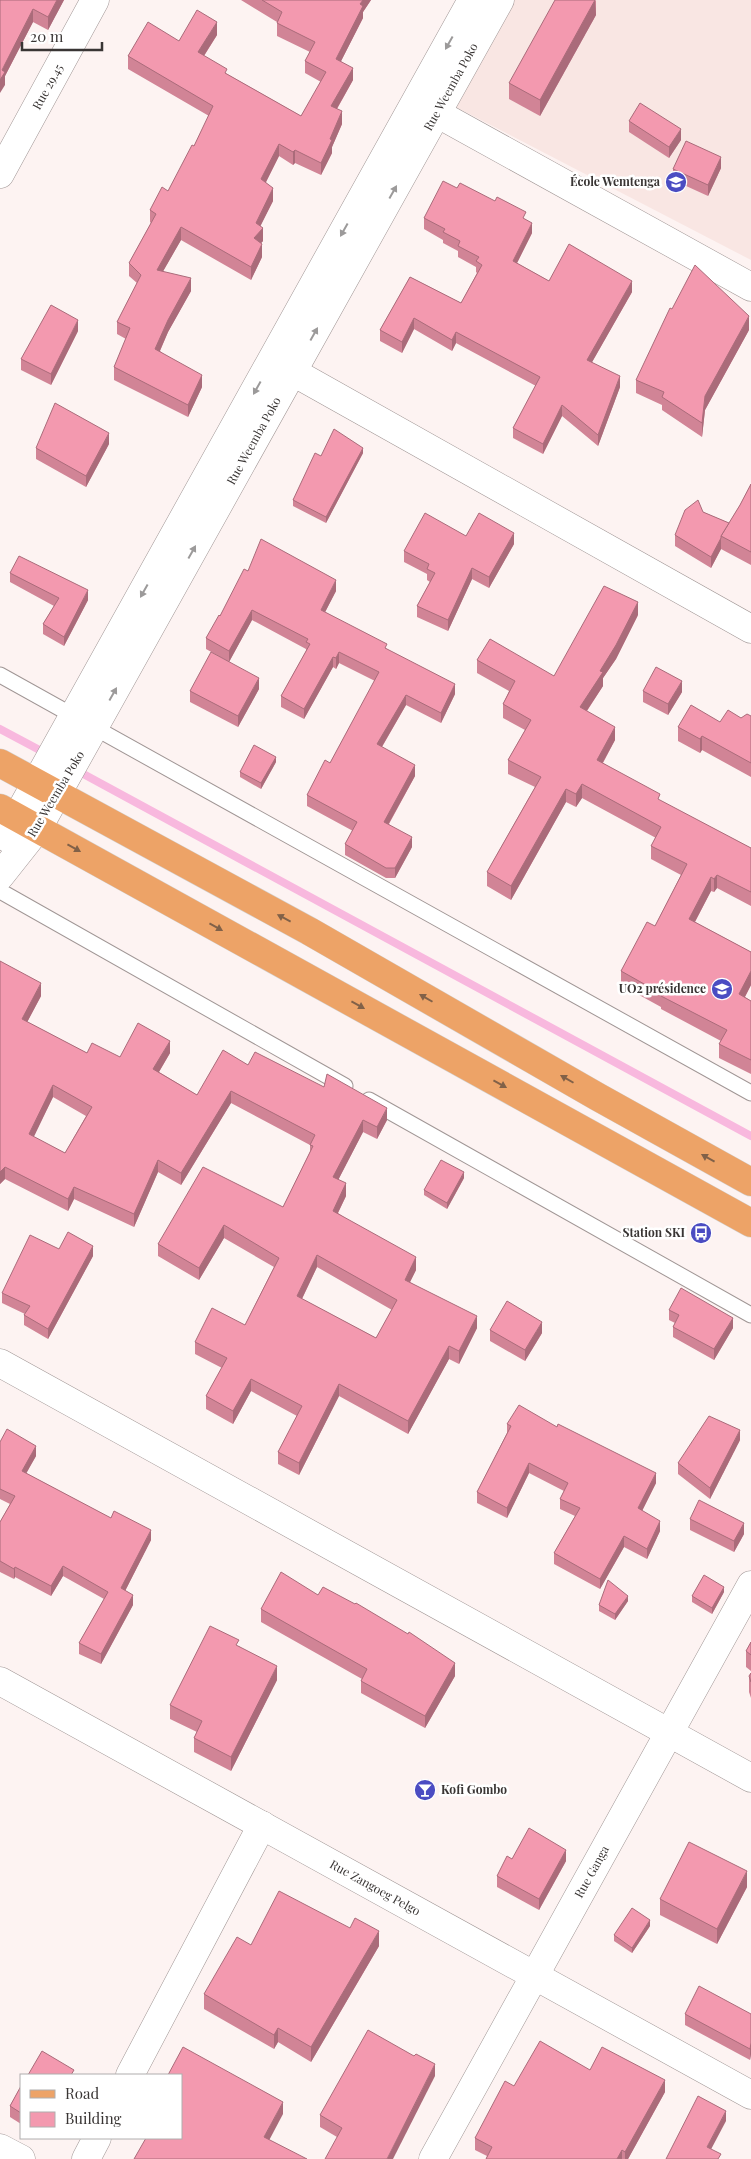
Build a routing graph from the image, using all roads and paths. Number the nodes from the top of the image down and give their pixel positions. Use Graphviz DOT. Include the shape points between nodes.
graph roads {
  1 [pos="95,0"];
  2 [pos="472,0"];
  3 [pos="500,0"];
  4 [pos="427,107"];
  5 [pos="0,174"];
  6 [pos="751,287"];
  7 [pos="282,366"];
  8 [pos="751,629"];
  9 [pos="0,675"];
  10 [pos="84,722"];
  11 [pos="0,763"];
  12 [pos="46,789"];
  13 [pos="18,818"];
  14 [pos="0,863"];
  15 [pos="0,876"];
  16 [pos="0,892"];
  17 [pos="751,1093"];
  18 [pos="751,1182"];
  19 [pos="751,1223"];
  20 [pos="751,1315"];
  21 [pos="0,1364"];
  22 [pos="751,1585"];
  23 [pos="0,1681"];
  24 [pos="669,1733"];
  25 [pos="751,1778"];
  26 [pos="262,1825"];
  27 [pos="534,1976"];
  28 [pos="131,2074"];
  29 [pos="751,2094"];
  30 [pos="96,2139"];
  31 [pos="0,2148"];
  32 [pos="21,2159"];
  33 [pos="86,2159"];
  34 [pos="432,2159"];
  1 -- 5 [label="street, Rue 29.45"];
  2 -- 4 [label="street, Rue Weemba Poko, one-way"];
  3 -- 4 [label="street, Rue Weemba Poko"];
  4 -- 6 [label="street"];
  4 -- 7 [label="street, Rue Weemba Poko"];
  7 -- 8 [label="street"];
  7 -- 10 [label="street, Rue Weemba Poko"];
  9 -- 10 [label="lane"];
  10 -- 12 [label="street, Rue Weemba Poko"];
  10 -- 17 [label="lane"];
  11 -- 12 [label="main road"];
  12 -- 13 [label="street, Rue Weemba Poko"];
  18 -- 12 [label="main road, one-way" via="309,931"];
  13 -- 14 [label="street, Rue Weemba Poko"];
  13 -- 15 [label="street, Rue Weemba Poko"];
  13 -- 19 [label="main road, one-way"];
  16 -- 20 [label="lane"];
  21 -- 24 [label="street"];
  22 -- 24 [label="street, Rue Ganga"];
  23 -- 26 [label="street, Rue Zangoeg Pelgo"];
  24 -- 25 [label="street"];
  24 -- 27 [label="street, Rue Ganga"];
  26 -- 27 [label="street, Rue Zangoeg Pelgo"];
  26 -- 28 [label="street"];
  27 -- 29 [label="street, Rue Zangoeg Pelgo"];
  27 -- 34 [label="street, Rue Ganga"];
  30 -- 33 [label="street"];
  31 -- 32 [label="street"];
}
